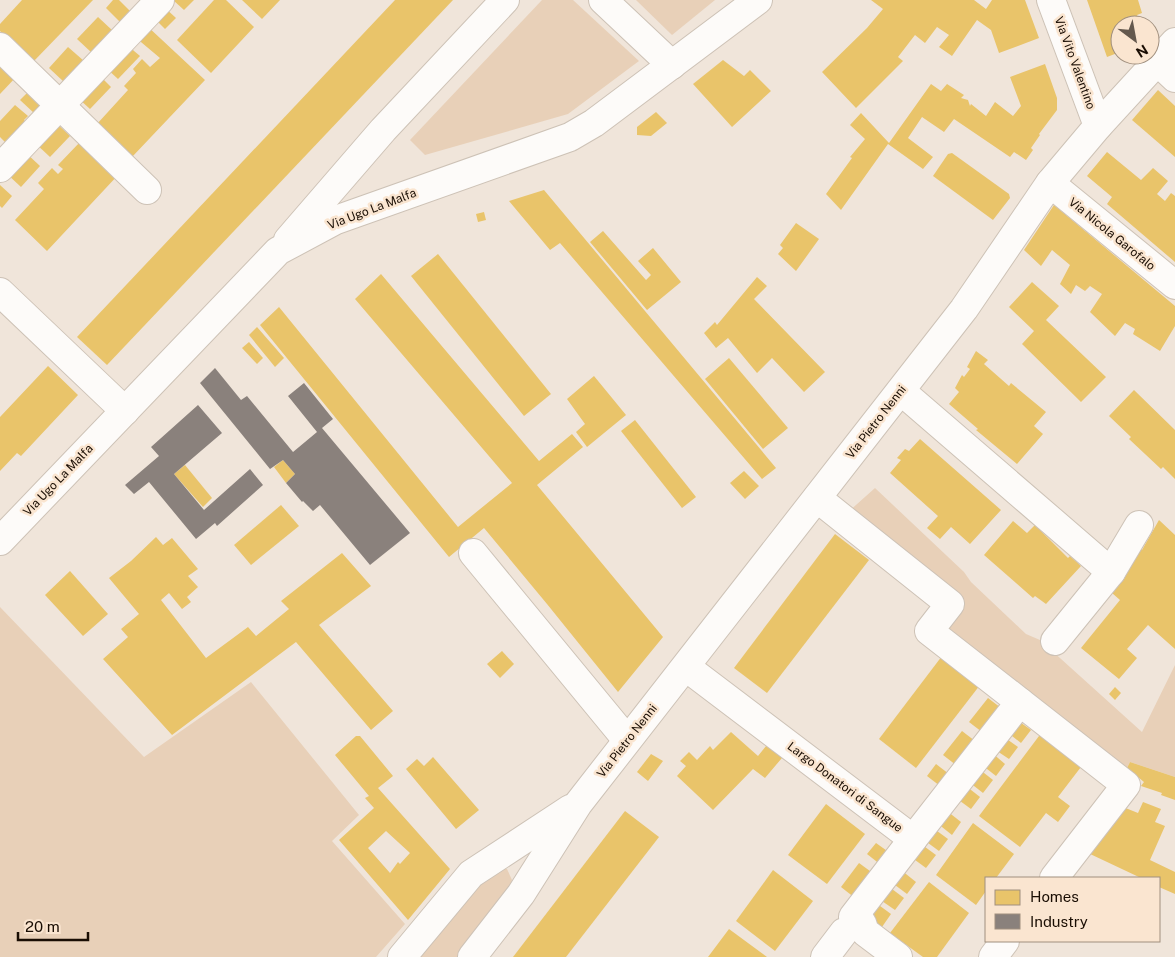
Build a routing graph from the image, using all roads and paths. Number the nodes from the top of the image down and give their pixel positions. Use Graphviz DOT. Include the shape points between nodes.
graph roads {
  1 [pos="160,0"];
  2 [pos="505,0"];
  3 [pos="603,0"];
  4 [pos="758,0"];
  5 [pos="1052,0"];
  6 [pos="0,47"];
  7 [pos="1169,60"];
  8 [pos="672,65"];
  9 [pos="60,104"];
  10 [pos="1098,126"];
  11 [pos="0,168"];
  12 [pos="1050,184"];
  13 [pos="147,190"];
  14 [pos="278,251"];
  15 [pos="1175,285"];
  16 [pos="0,292"];
  17 [pos="901,391"];
  18 [pos="124,411"];
  19 [pos="817,498"];
  20 [pos="1140,525"];
  21 [pos="0,541"];
  22 [pos="473,553"];
  23 [pos="1111,572"];
  24 [pos="1055,642"];
  25 [pos="686,667"];
  26 [pos="1020,702"];
  27 [pos="627,740"];
  28 [pos="578,804"];
  29 [pos="914,839"];
  30 [pos="1055,877"];
  31 [pos="849,924"];
  32 [pos="1004,942"];
  33 [pos="402,957"];
  34 [pos="472,957"];
  35 [pos="825,957"];
  36 [pos="898,957"];
  37 [pos="993,957"];
  1 -- 9 [label="street"];
  2 -- 14 [label="street" via="383,130"];
  3 -- 8 [label="street"];
  4 -- 8 [label="street, Via Ugo La Malfa"];
  5 -- 10 [label="street, Via Vito Valentino"];
  6 -- 9 [label="street"];
  7 -- 10 [label="street, Via Pietro Nenni"];
  8 -- 14 [label="street, Via Ugo La Malfa" via="570,137 336,220"];
  9 -- 11 [label="street"];
  9 -- 13 [label="street"];
  10 -- 12 [label="street, Via Pietro Nenni"];
  12 -- 15 [label="street, Via Nicola Garofalo"];
  12 -- 17 [label="street, Via Pietro Nenni" via="964,309"];
  14 -- 18 [label="street, Via Ugo La Malfa"];
  16 -- 18 [label="street"];
  17 -- 19 [label="street, Via Pietro Nenni"];
  17 -- 23 [label="street"];
  18 -- 21 [label="street, Via Ugo La Malfa"];
  19 -- 25 [label="street, Via Pietro Nenni"];
  19 -- 26 [label="street" via="950,604 929,631"];
  20 -- 23 [label="street"];
  22 -- 27 [label="street"];
  23 -- 24 [label="street"];
  25 -- 27 [label="street, Via Pietro Nenni"];
  25 -- 29 [label="street, Largo Donatori di Sangue"];
  26 -- 29 [label="street, Largo Donatori di Sangue"];
  26 -- 30 [label="street" via="1126,785"];
  27 -- 28 [label="street, Via Pietro Nenni"];
  28 -- 33 [label="street, Via Pietro Nenni" via="471,874"];
  28 -- 34 [label="street, Via Pietro Nenni" via="521,894"];
  29 -- 31 [label="street"];
  31 -- 35 [label="street"];
  31 -- 36 [label="street" via="862,923 865,932"];
  32 -- 37 [label="street"];
}
